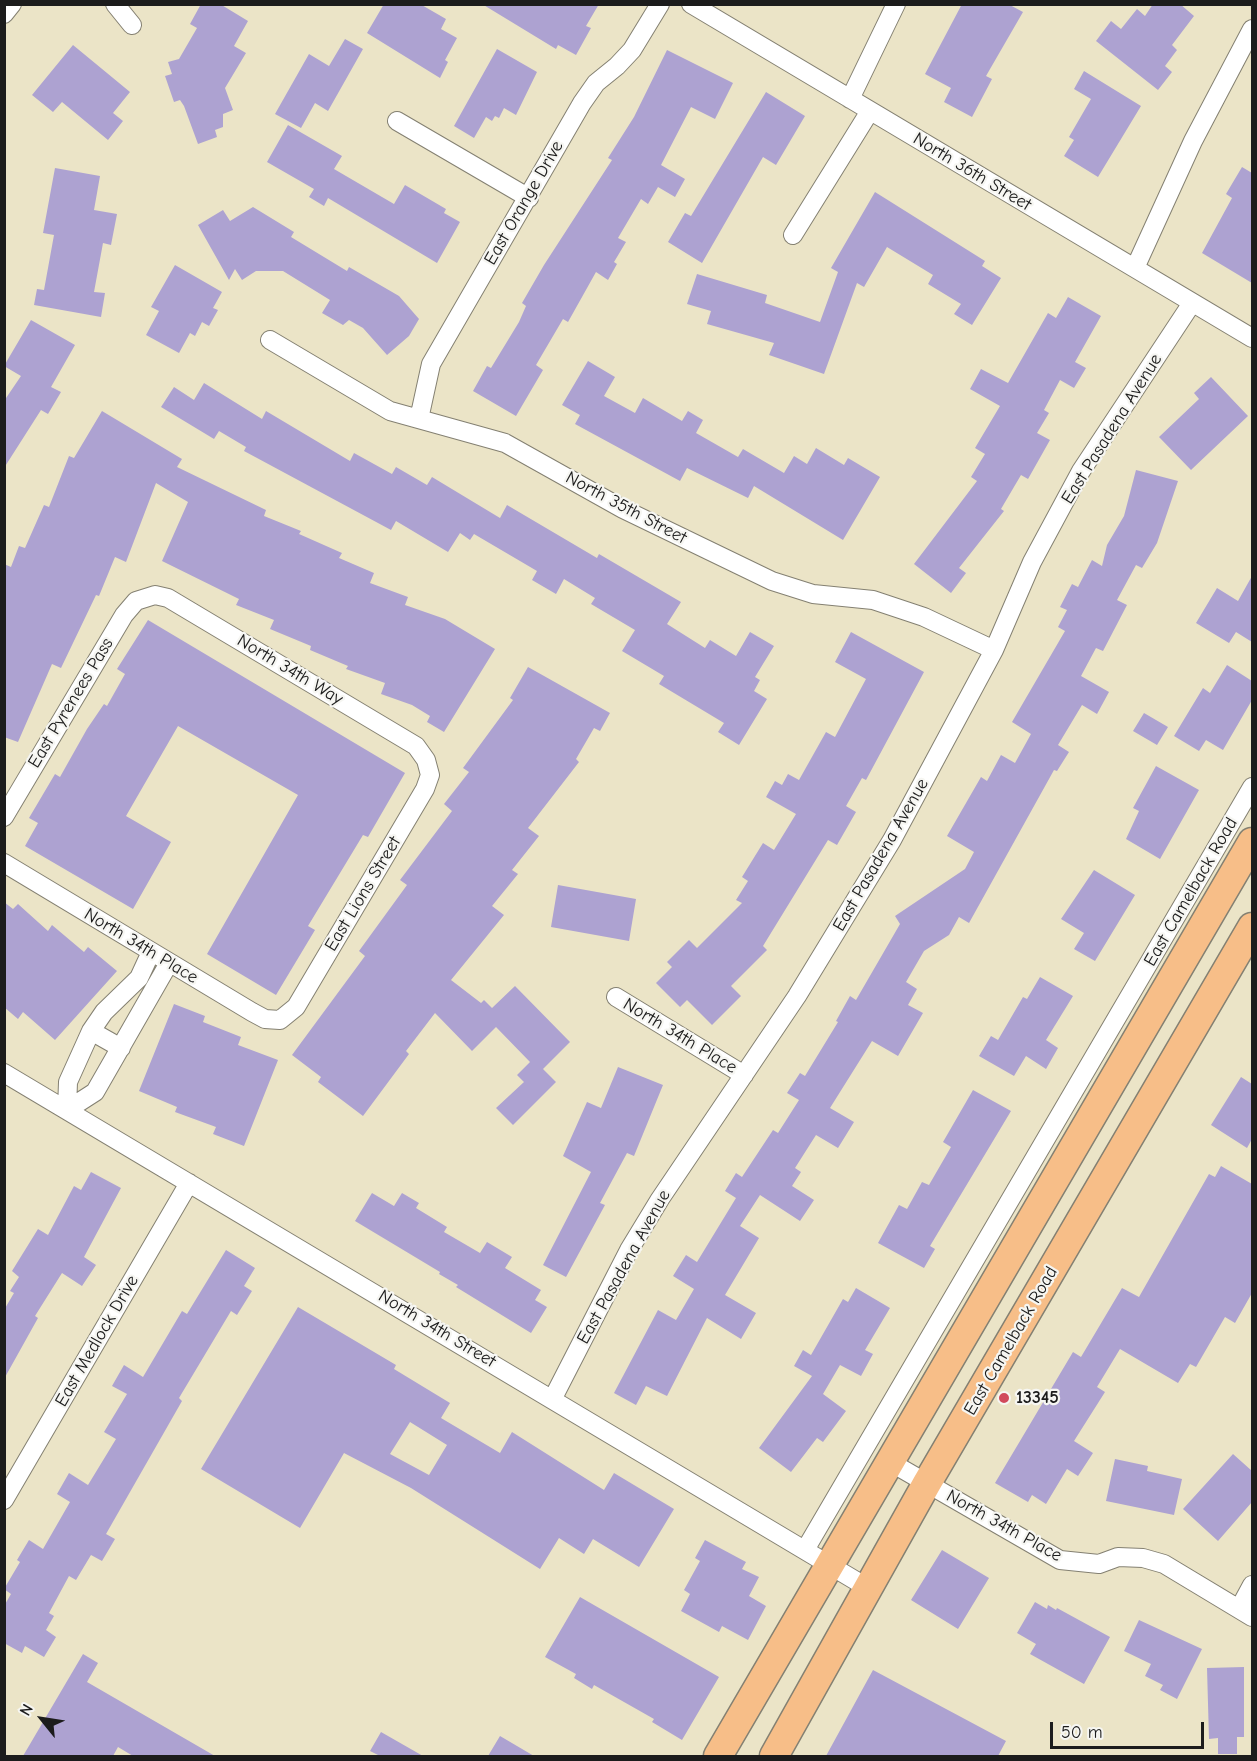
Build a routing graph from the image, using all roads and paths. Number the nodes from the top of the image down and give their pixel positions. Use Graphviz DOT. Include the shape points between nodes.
graph roads {
  1 [pos="12,4"];
  2 [pos="115,4"];
  3 [pos="660,4"];
  4 [pos="691,4"];
  5 [pos="896,4"];
  6 [pos="4,14"];
  7 [pos="132,25"];
  8 [pos="1252,29"];
  9 [pos="850,99"];
  10 [pos="870,111"];
  11 [pos="397,121"];
  12 [pos="529,198"];
  13 [pos="793,235"];
  14 [pos="1135,268"];
  15 [pos="1192,303"];
  16 [pos="1252,338"];
  17 [pos="270,339"];
  18 [pos="419,419"];
  19 [pos="146,596"];
  20 [pos="994,650"];
  21 [pos="426,760"];
  22 [pos="1252,787"];
  23 [pos="4,817"];
  24 [pos="1252,842"];
  25 [pos="4,863"];
  26 [pos="1252,927"];
  27 [pos="151,952"];
  28 [pos="169,963"];
  29 [pos="616,997"];
  30 [pos="1129,997"];
  31 [pos="1154,1011"];
  32 [pos="280,1020"];
  33 [pos="91,1031"];
  34 [pos="1192,1032"];
  35 [pos="121,1048"];
  36 [pos="4,1073"];
  37 [pos="744,1074"];
  38 [pos="66,1110"];
  39 [pos="189,1183"];
  40 [pos="553,1398"];
  41 [pos="890,1462"];
  42 [pos="927,1483"];
  43 [pos="4,1500"];
  44 [pos="805,1550"];
  45 [pos="830,1566"];
  46 [pos="1252,1585"];
  47 [pos="868,1588"];
  48 [pos="1246,1613"];
  49 [pos="718,1756"];
  50 [pos="774,1756"];
  1 -- 6 [label="street"];
  2 -- 7 [label="street"];
  3 -- 12 [label="street, East Orange Drive" via="632,50 596,83 582,103"];
  4 -- 9 [label="street, North 36th Street"];
  5 -- 9 [label="street"];
  8 -- 14 [label="street" via="1193,141"];
  9 -- 10 [label="street, North 36th Street"];
  10 -- 13 [label="street"];
  10 -- 14 [label="street, North 36th Street"];
  11 -- 12 [label="street"];
  12 -- 18 [label="street, East Orange Drive" via="431,364"];
  14 -- 15 [label="street, North 36th Street"];
  15 -- 16 [label="street, North 36th Street"];
  15 -- 20 [label="street, East Pasadena Avenue" via="1081,471 1032,562"];
  17 -- 18 [label="street, North 35th Street" via="390,411"];
  18 -- 20 [label="street, North 35th Street" via="505,442 623,509 772,581 813,594 873,600 924,617"];
  19 -- 21 [label="street, North 34th Way" via="168,598 261,651 416,746"];
  19 -- 23 [label="street, East Pyrenees Pass" via="124,615"];
  20 -- 37 [label="street, East Pasadena Avenue" via="892,840 797,996"];
  21 -- 32 [label="street, East Lions Street" via="430,775 425,789 296,1007"];
  22 -- 30 [label="street, East Camelback Road"];
  24 -- 31 [label="main road, East Camelback Road"];
  25 -- 27 [label="street, North 34th Place"];
  26 -- 34 [label="main road, East Camelback Road"];
  27 -- 28 [label="street, North 34th Place"];
  27 -- 33 [label="street" via="139,978 104,1012"];
  28 -- 32 [label="street, North 34th Place" via="252,1012"];
  28 -- 35 [label="street"];
  29 -- 37 [label="street, North 34th Place"];
  30 -- 31 [label="street"];
  30 -- 44 [label="street, East Camelback Road"];
  31 -- 34 [label="main road"];
  31 -- 41 [label="main road, East Camelback Road"];
  33 -- 35 [label="street"];
  33 -- 38 [label="street" via="68,1082"];
  34 -- 42 [label="main road, East Camelback Road"];
  35 -- 38 [label="street" via="95,1092"];
  36 -- 38 [label="street, North 34th Street"];
  37 -- 40 [label="street, East Pasadena Avenue" via="629,1250"];
  38 -- 39 [label="street, North 34th Street"];
  39 -- 40 [label="street, North 34th Street"];
  39 -- 43 [label="street, East Medlock Drive"];
  40 -- 44 [label="street, North 34th Street"];
  41 -- 42 [label="street, North 34th Place"];
  41 -- 45 [label="main road, East Camelback Road"];
  42 -- 47 [label="main road, East Camelback Road"];
  42 -- 48 [label="street, North 34th Place" via="1060,1560 1099,1564 1118,1557 1143,1558 1164,1564"];
  44 -- 45 [label="street, North 34th Street"];
  45 -- 47 [label="street, North 34th Street"];
  45 -- 49 [label="main road, East Camelback Road"];
  46 -- 48 [label="street"];
  47 -- 50 [label="main road, East Camelback Road"];
}
